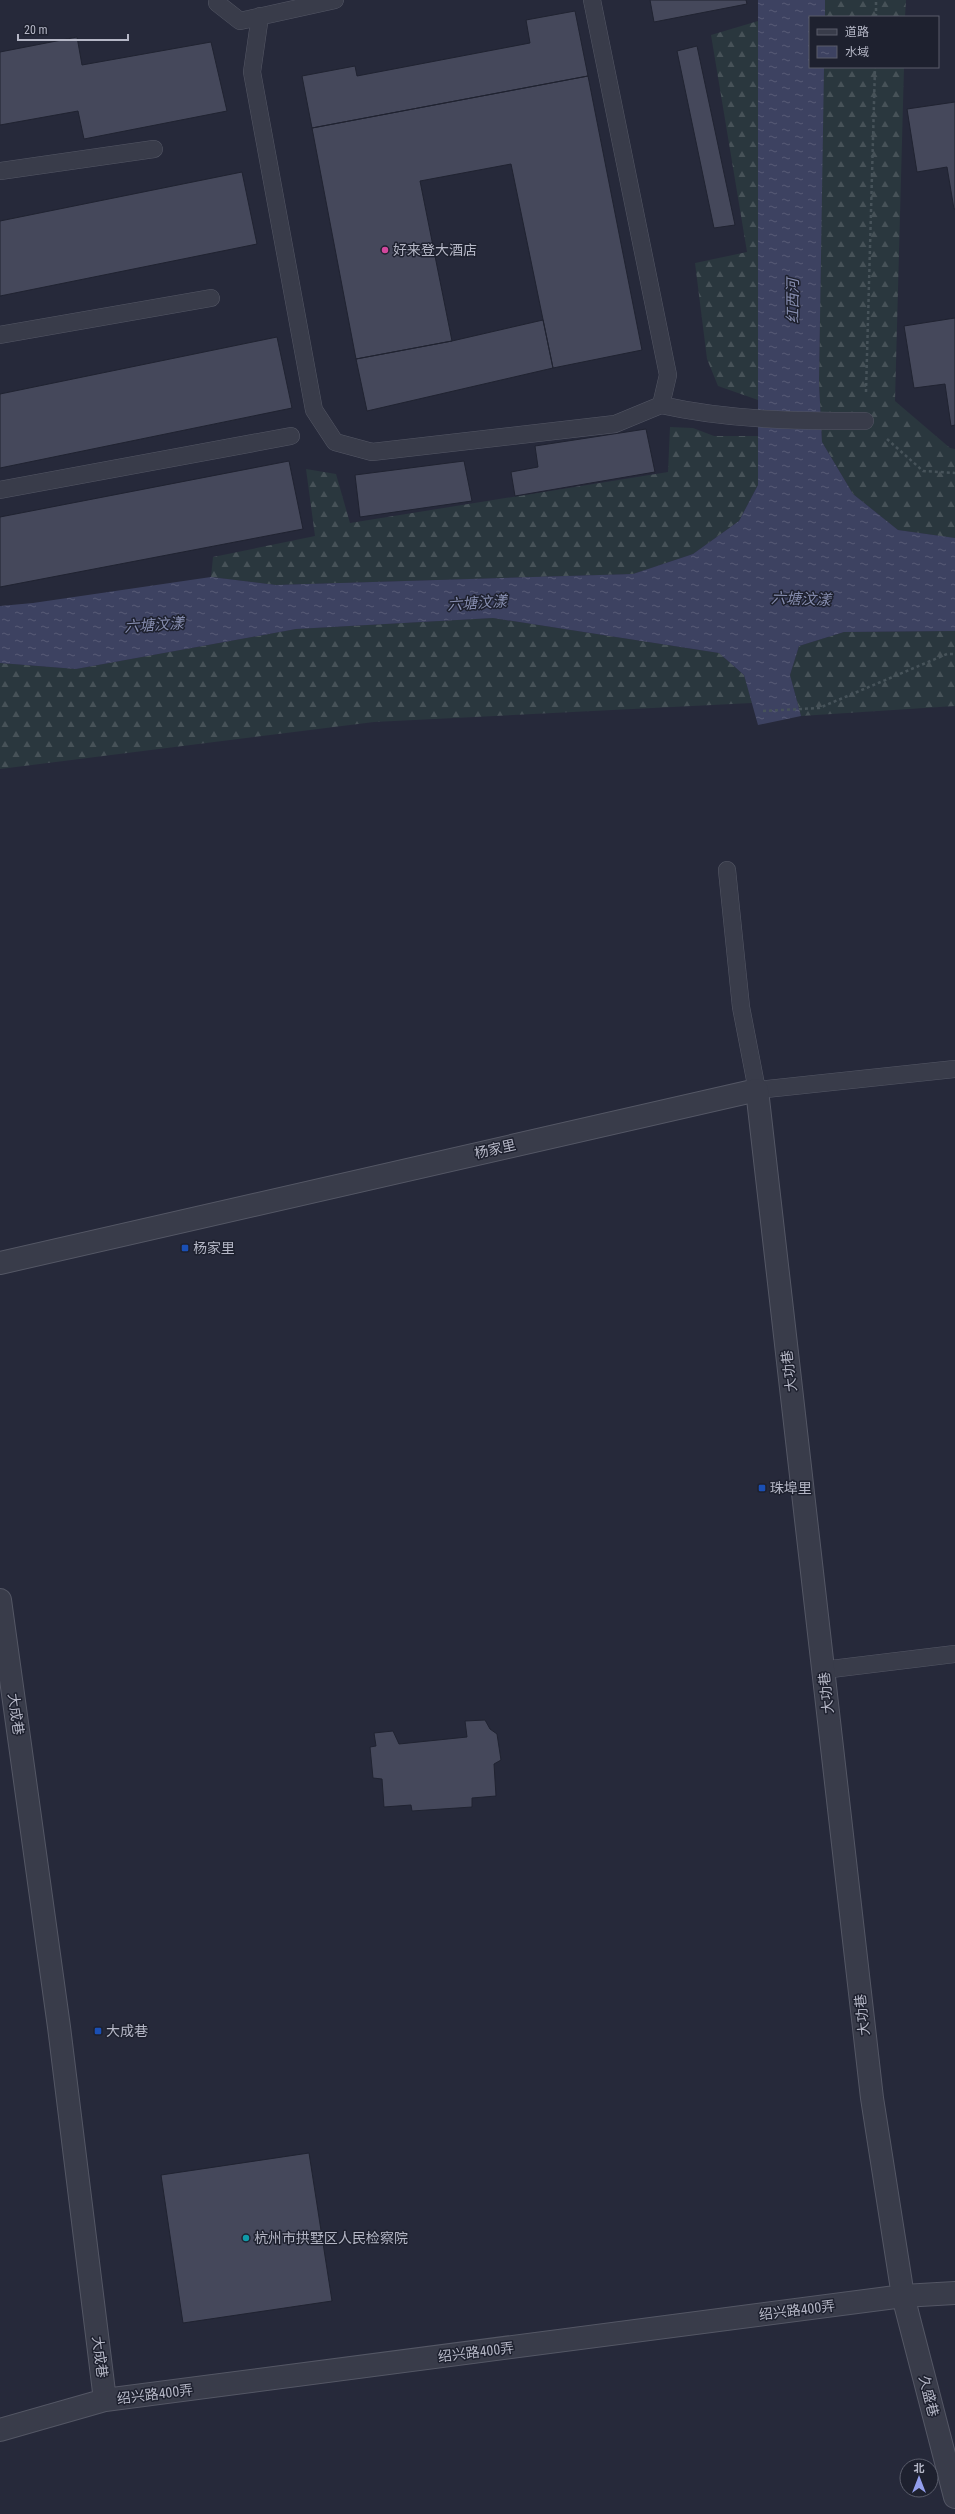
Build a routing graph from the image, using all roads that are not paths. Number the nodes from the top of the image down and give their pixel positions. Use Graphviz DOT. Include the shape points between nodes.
graph roads {
  1 [pos="335,0"];
  2 [pos="592,0"];
  3 [pos="216,3"];
  4 [pos="260,16"];
  5 [pos="154,149"];
  6 [pos="0,171"];
  7 [pos="211,298"];
  8 [pos="0,335"];
  9 [pos="661,405"];
  10 [pos="865,421"];
  11 [pos="291,436"];
  12 [pos="0,490"];
  13 [pos="727,870"];
  14 [pos="955,1069"];
  15 [pos="757,1090"];
  16 [pos="0,1263"];
  17 [pos="0,1600"];
  18 [pos="955,1654"];
  19 [pos="823,1670"];
  20 [pos="955,2293"];
  21 [pos="903,2296"];
  22 [pos="105,2400"];
  23 [pos="0,2430"];
  24 [pos="955,2497"];
  1 -- 4 [label="lane"];
  2 -- 9 [label="lane" via="668,375"];
  3 -- 4 [label="lane" via="240,21"];
  4 -- 9 [label="lane" via="252,72 314,410 335,442 372,452 615,424"];
  5 -- 6 [label="lane"];
  7 -- 8 [label="lane"];
  9 -- 10 [label="lane" via="700,414 743,418"];
  11 -- 12 [label="lane"];
  13 -- 15 [label="lane" via="741,1007"];
  14 -- 15 [label="lane"];
  15 -- 16 [label="street, 杨家里"];
  15 -- 19 [label="street, 大功巷"];
  17 -- 22 [label="street, 大成巷" via="59,2027"];
  18 -- 19 [label="lane"];
  19 -- 21 [label="street, 大功巷" via="872,2098"];
  20 -- 21 [label="street, 绍兴路400弄"];
  21 -- 22 [label="street, 绍兴路400弄"];
  21 -- 24 [label="street, 久盛巷"];
  22 -- 23 [label="street, 绍兴路400弄"];
}
